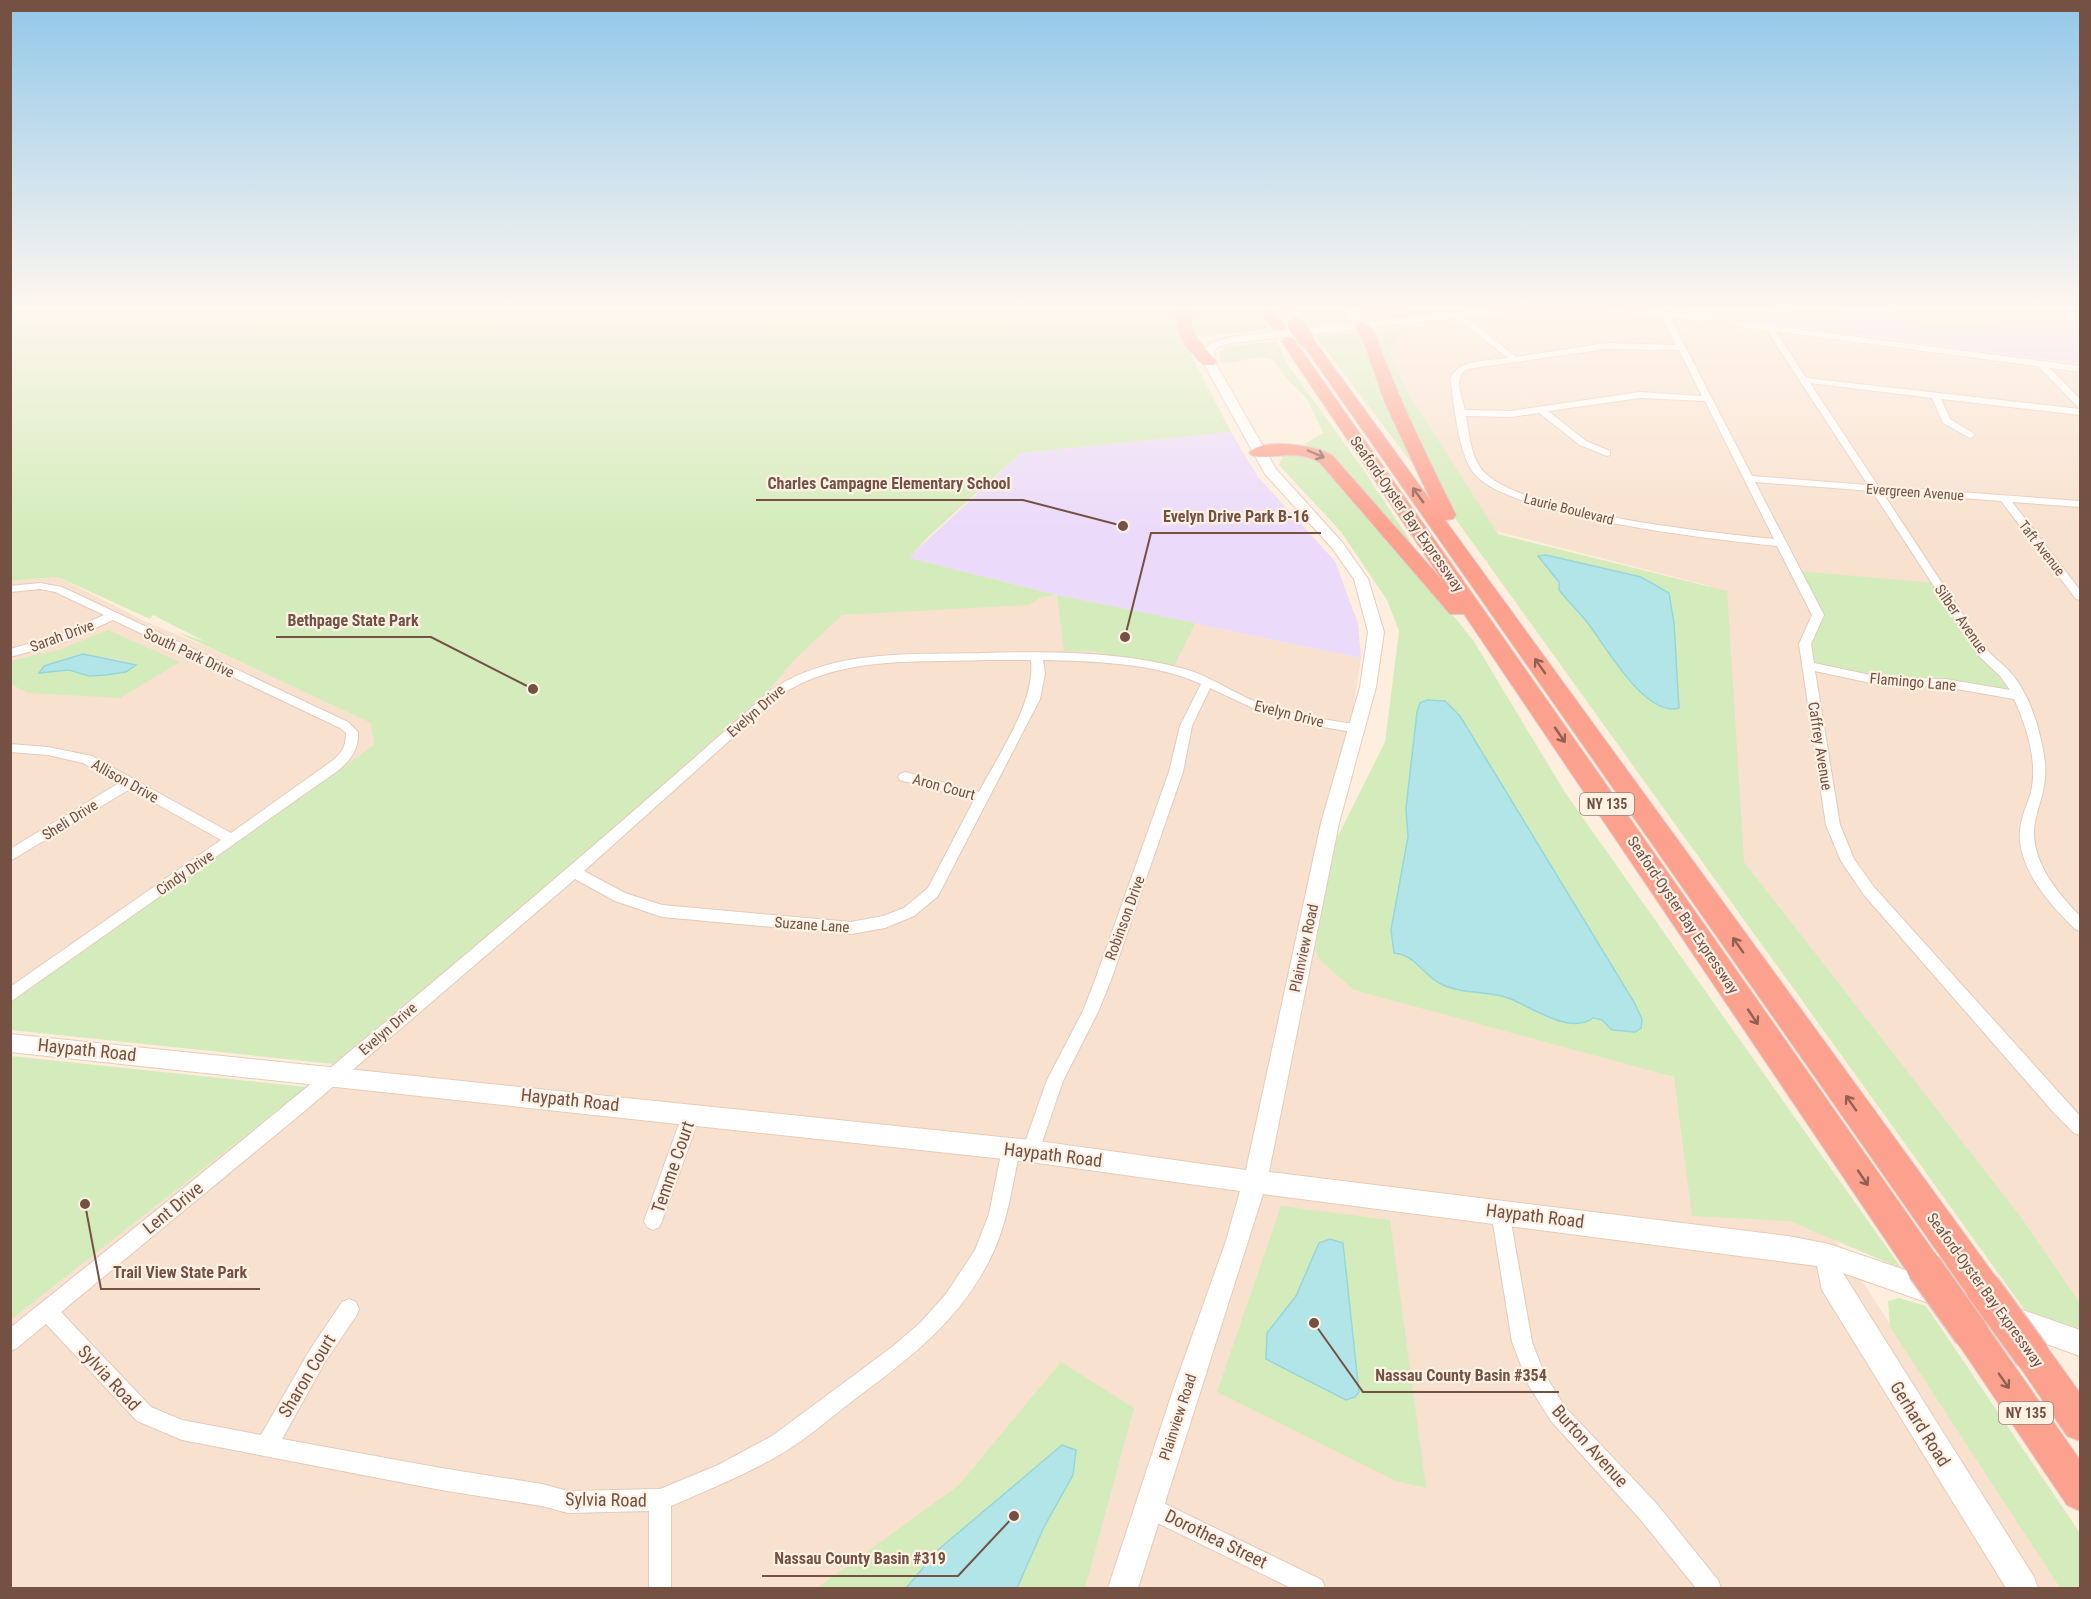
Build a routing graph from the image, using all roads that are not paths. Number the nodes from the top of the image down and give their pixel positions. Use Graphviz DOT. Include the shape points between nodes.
graph roads {
  1 [pos="1220,382"];
  2 [pos="1326,382"];
  3 [pos="1331,382"];
  4 [pos="1385,382"];
  5 [pos="1455,382"];
  6 [pos="1699,382"];
  7 [pos="1805,382"];
  8 [pos="1827,382"];
  9 [pos="2062,382"];
  10 [pos="2076,394"];
  11 [pos="1935,395"];
  12 [pos="1708,399"];
  13 [pos="2080,404"];
  14 [pos="1541,410"];
  15 [pos="1462,412"];
  16 [pos="2080,412"];
  17 [pos="1970,435"];
  18 [pos="1258,453"];
  19 [pos="1607,453"];
  20 [pos="1750,479"];
  21 [pos="1875,489"];
  22 [pos="2004,498"];
  23 [pos="2080,504"];
  24 [pos="1782,543"];
  25 [pos="10,589"];
  26 [pos="1489,594"];
  27 [pos="2080,597"];
  28 [pos="112,616"];
  29 [pos="10,653"];
  30 [pos="1037,656"];
  31 [pos="1808,666"];
  32 [pos="1208,681"];
  33 [pos="2019,696"];
  34 [pos="1542,710"];
  35 [pos="1358,729"];
  36 [pos="353,745"];
  37 [pos="10,748"];
  38 [pos="905,777"];
  39 [pos="129,783"];
  40 [pos="983,798"];
  41 [pos="232,840"];
  42 [pos="10,856"];
  43 [pos="573,871"];
  44 [pos="2080,925"];
  45 [pos="10,996"];
  46 [pos="10,1042"];
  47 [pos="335,1075"];
  48 [pos="692,1113"];
  49 [pos="2080,1127"];
  50 [pos="1021,1150"];
  51 [pos="1254,1182"];
  52 [pos="1500,1211"];
  53 [pos="653,1221"];
  54 [pos="1829,1256"];
  55 [pos="349,1309"];
  56 [pos="47,1311"];
  57 [pos="10,1341"];
  58 [pos="2080,1343"];
  59 [pos="2080,1423"];
  60 [pos="267,1444"];
  61 [pos="2080,1492"];
  62 [pos="660,1500"];
  63 [pos="1149,1506"];
  64 [pos="660,1588"];
  65 [pos="1123,1588"];
  66 [pos="1314,1588"];
  67 [pos="1710,1588"];
  68 [pos="2023,1588"];
  1 -- 18 [label="main road, Plainview Road"];
  2 -- 34 [label="highway, Seaford-Oyster Bay Expressway / NY 135"];
  26 -- 3 [label="highway, Seaford-Oyster Bay Expressway / NY 135, one-way"];
  4 -- 26 [label="highway" via="1435,493"];
  5 -- 15 [label="street, Laurie Boulevard"];
  6 -- 12 [label="street, Caffrey Avenue"];
  7 -- 21 [label="street, Silber Avenue"];
  8 -- 11 [label="street"];
  9 -- 10 [label="street"];
  10 -- 13 [label="street"];
  11 -- 16 [label="street"];
  11 -- 17 [label="street" via="1946,421"];
  12 -- 14 [label="street" via="1640,395"];
  12 -- 20 [label="street, Caffrey Avenue"];
  14 -- 15 [label="street" via="1511,414"];
  14 -- 19 [label="street" via="1577,439"];
  15 -- 24 [label="street, Laurie Boulevard" via="1474,466 1488,480 1514,495 1658,530"];
  18 -- 34 [label="highway, one-way" via="1303,449 1331,463"];
  18 -- 35 [label="main road, Plainview Road" via="1346,555 1361,579 1376,632"];
  20 -- 21 [label="street, Evergreen Avenue"];
  20 -- 24 [label="street, Caffrey Avenue"];
  21 -- 22 [label="street, Evergreen Avenue"];
  21 -- 33 [label="street, Silber Avenue" via="1984,654 2009,678"];
  22 -- 23 [label="street, Evergreen Avenue"];
  22 -- 27 [label="street, Taft Avenue"];
  24 -- 31 [label="street, Caffrey Avenue" via="1818,615 1805,644"];
  25 -- 28 [label="street, South Park Drive" via="58,589"];
  59 -- 26 [label="highway, Seaford-Oyster Bay Expressway / NY 135, one-way, bridge"];
  28 -- 29 [label="street, Sarah Drive" via="61,639"];
  28 -- 36 [label="street, South Park Drive" via="344,725 352,732"];
  30 -- 32 [label="street, Evelyn Drive" via="1109,658"];
  30 -- 40 [label="street, Suzane Lane" via="1039,673 1034,699"];
  30 -- 43 [label="street, Evelyn Drive" via="864,661 808,673 774,694"];
  31 -- 33 [label="street, Flamingo Lane" via="1880,681 1945,683"];
  31 -- 49 [label="street, Caffrey Avenue" via="1833,825 1848,861 1869,891"];
  32 -- 35 [label="street, Evelyn Drive" via="1258,708"];
  32 -- 50 [label="street, Robinson Drive" via="1186,726 1176,772 1103,980 1080,1035"];
  33 -- 44 [label="street, Silber Avenue" via="2040,764 2039,786 2027,815 2027,843 2043,879"];
  34 -- 61 [label="highway, Seaford-Oyster Bay Expressway / NY 135, one-way, bridge"];
  35 -- 51 [label="main road, Plainview Road" via="1330,823"];
  36 -- 41 [label="street, Cindy Drive" via="346,758"];
  37 -- 39 [label="street, Allison Drive" via="70,754 87,759"];
  38 -- 40 [label="street, Aron Court"];
  39 -- 41 [label="street, Allison Drive"];
  39 -- 42 [label="street, Sheli Drive"];
  40 -- 43 [label="street, Suzane Lane" via="933,892 909,912 867,927 662,911 620,897"];
  41 -- 45 [label="street, Cindy Drive"];
  43 -- 47 [label="street, Evelyn Drive"];
  46 -- 47 [label="main road, Haypath Road"];
  47 -- 48 [label="main road, Haypath Road"];
  47 -- 56 [label="street, Lent Drive"];
  48 -- 50 [label="main road, Haypath Road"];
  48 -- 53 [label="street, Temme Court"];
  50 -- 51 [label="main road, Haypath Road"];
  50 -- 62 [label="street, Sylvia Road" via="982,1256 953,1301 927,1330 778,1443 725,1472"];
  51 -- 52 [label="main road, Haypath Road"];
  51 -- 63 [label="main road, Plainview Road"];
  52 -- 54 [label="main road, Haypath Road"];
  52 -- 67 [label="street, Burton Avenue" via="1522,1342 1536,1379 1558,1414 1648,1511"];
  54 -- 58 [label="main road, Haypath Road"];
  54 -- 68 [label="main road, Gerhard Road" via="1831,1281"];
  55 -- 60 [label="street, Sharon Court"];
  56 -- 57 [label="street, Lent Drive"];
  56 -- 60 [label="street, Sylvia Road" via="144,1414 182,1430"];
  60 -- 62 [label="street, Sylvia Road" via="568,1502"];
  62 -- 64 [label="street"];
  63 -- 65 [label="main road, Plainview Road"];
  63 -- 66 [label="street, Dorothea Street"];
}
